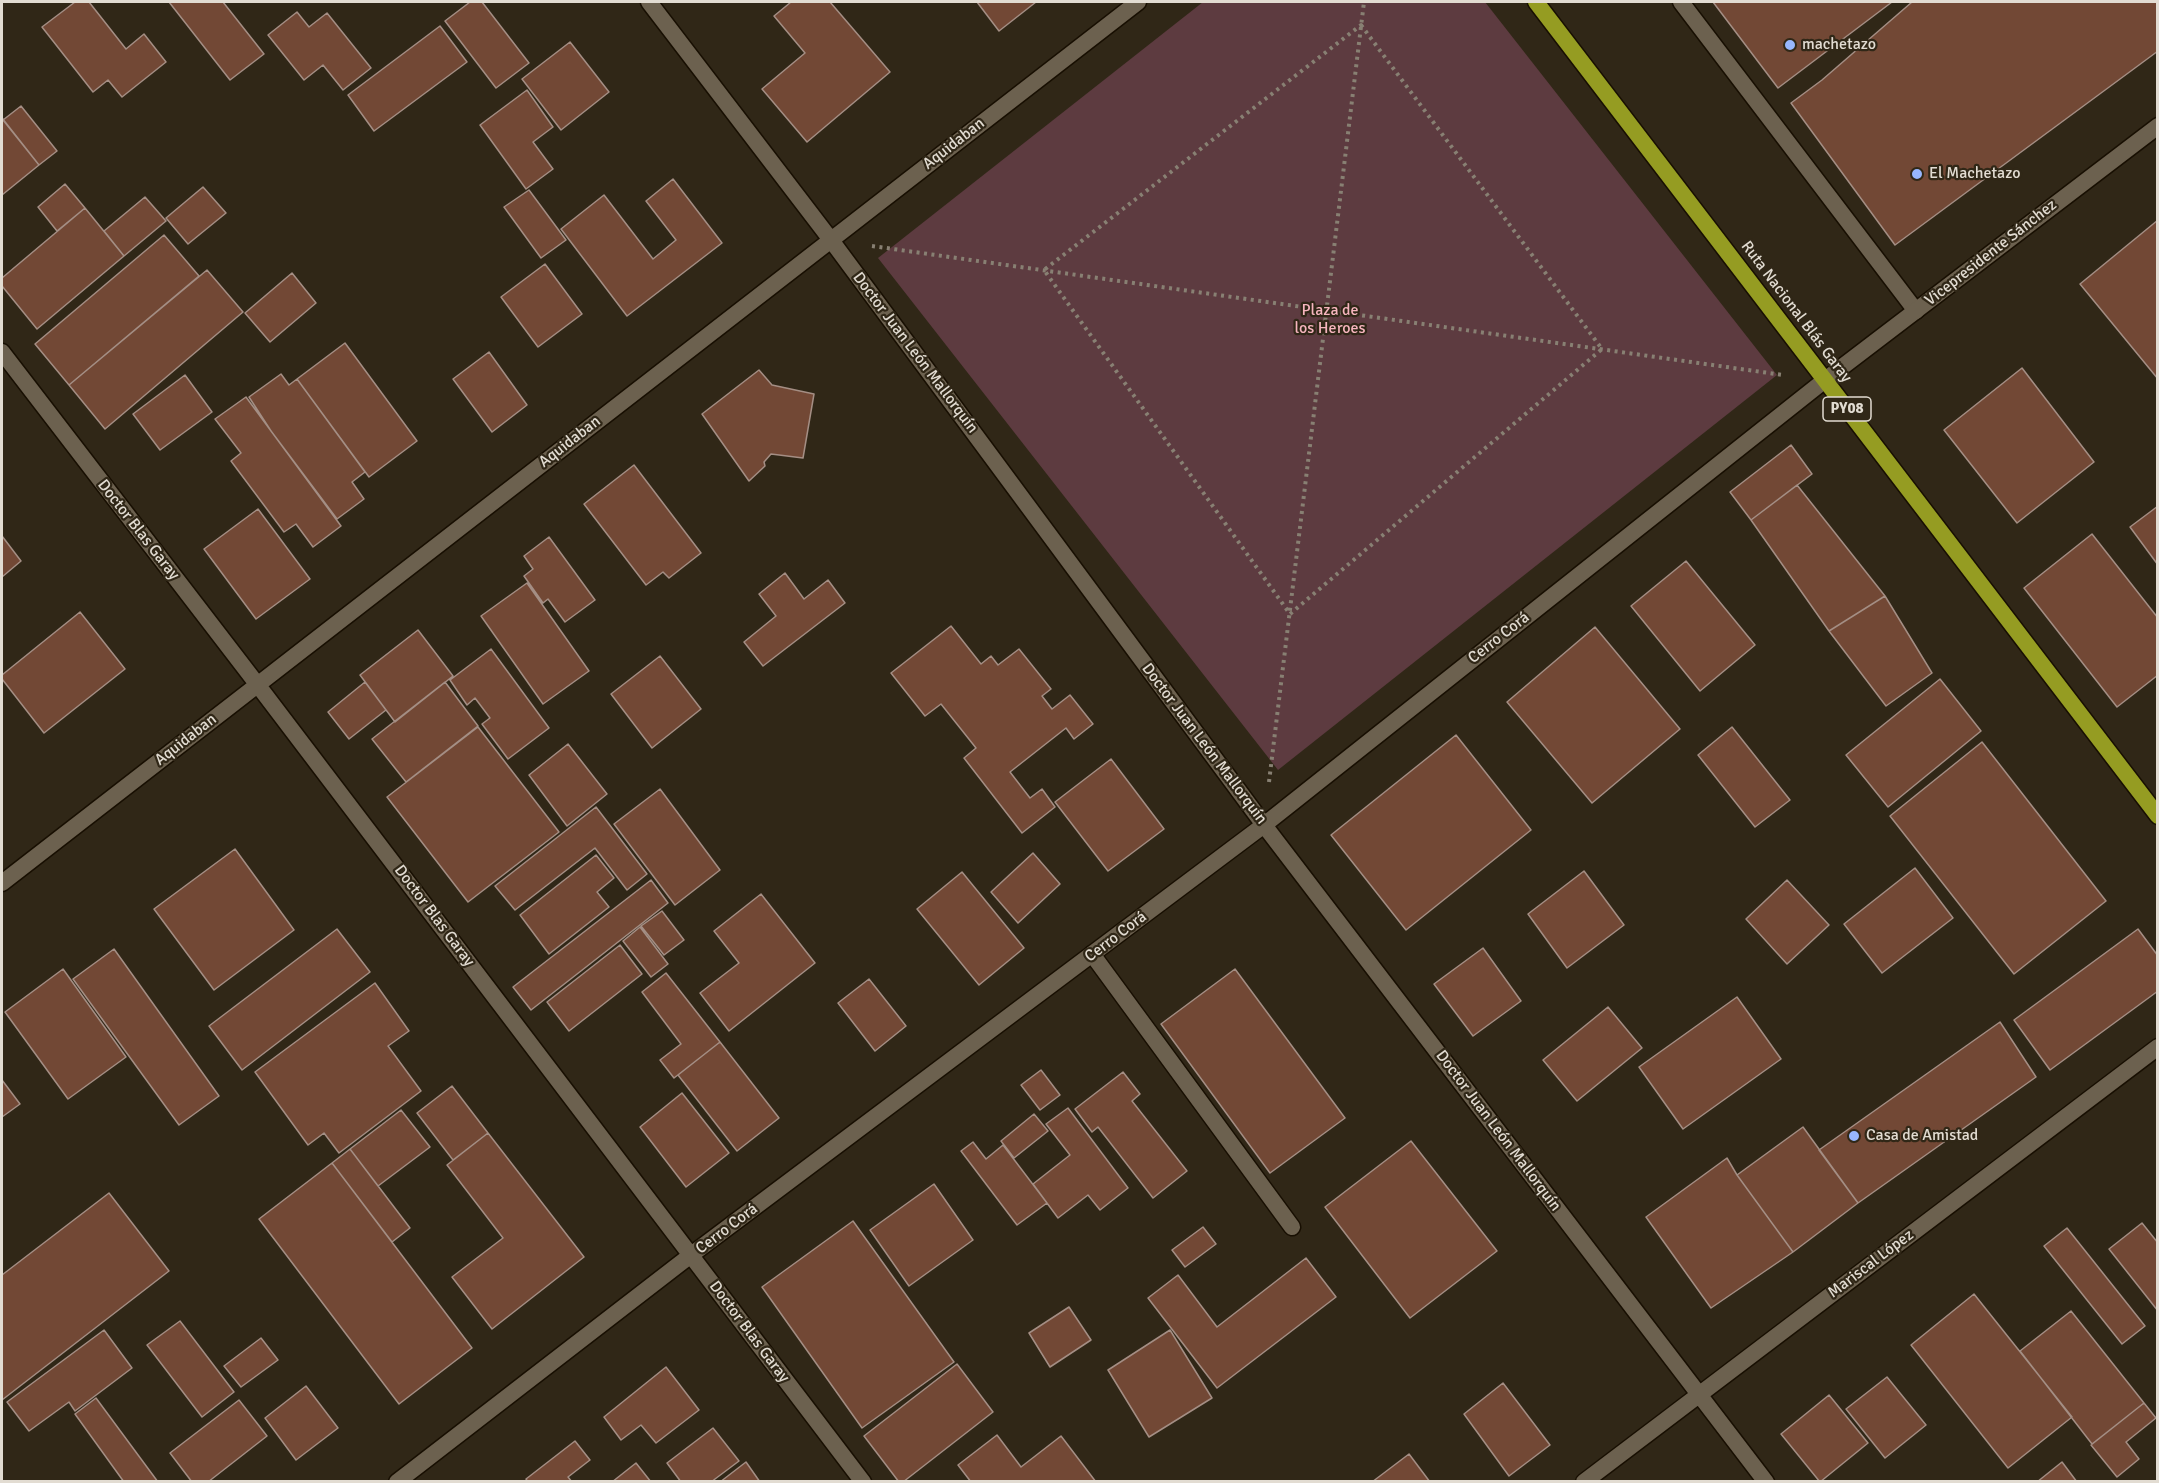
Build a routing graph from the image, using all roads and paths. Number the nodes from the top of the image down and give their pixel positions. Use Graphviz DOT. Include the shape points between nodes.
graph roads {
  1 [pos="649,2"];
  2 [pos="1138,2"];
  3 [pos="1364,2"];
  4 [pos="1536,2"];
  5 [pos="1681,2"];
  6 [pos="1361,25"];
  7 [pos="2157,126"];
  8 [pos="831,240"];
  9 [pos="1044,270"];
  10 [pos="1327,310"];
  11 [pos="1916,311"];
  12 [pos="1602,349"];
  13 [pos="2,352"];
  14 [pos="1825,380"];
  15 [pos="1290,614"];
  16 [pos="257,684"];
  17 [pos="2157,816"];
  18 [pos="1264,825"];
  19 [pos="2,883"];
  20 [pos="1092,954"];
  21 [pos="2157,1047"];
  22 [pos="1292,1227"];
  23 [pos="692,1256"];
  24 [pos="1700,1394"];
  25 [pos="397,1482"];
  26 [pos="863,1482"];
  27 [pos="1584,1482"];
  28 [pos="1766,1482"];
  1 -- 8 [label="street, Doctor Juan León Mallorquín"];
  2 -- 8 [label="street, Aquidaban"];
  3 -- 6 [label="path"];
  4 -- 14 [label="highway, Ruta Nacional Blás Garay / PY08"];
  5 -- 11 [label="street"];
  6 -- 9 [label="path"];
  6 -- 10 [label="path"];
  6 -- 12 [label="path"];
  7 -- 11 [label="street, Vicepresidente Sánchez"];
  8 -- 9 [label="path"];
  8 -- 16 [label="street, Aquidaban"];
  8 -- 18 [label="street, Doctor Juan León Mallorquín"];
  9 -- 10 [label="path"];
  9 -- 15 [label="path"];
  10 -- 12 [label="path"];
  10 -- 15 [label="path"];
  11 -- 14 [label="street, Vicepresidente Sánchez"];
  12 -- 14 [label="path"];
  12 -- 15 [label="path"];
  13 -- 16 [label="street, Doctor Blas Garay"];
  14 -- 17 [label="highway, Ruta Nacional Blás Garay / PY08"];
  14 -- 18 [label="street, Cerro Corá"];
  15 -- 18 [label="path"];
  16 -- 19 [label="street, Aquidaban"];
  16 -- 23 [label="street, Doctor Blas Garay"];
  18 -- 20 [label="street, Cerro Corá"];
  18 -- 24 [label="street, Doctor Juan León Mallorquín"];
  20 -- 22 [label="street"];
  20 -- 23 [label="street, Cerro Corá"];
  21 -- 24 [label="street, Mariscal López"];
  23 -- 25 [label="street, Cerro Corá"];
  23 -- 26 [label="street, Doctor Blas Garay"];
  24 -- 27 [label="street, Mariscal López"];
  24 -- 28 [label="street, Doctor Juan León Mallorquín"];
}
